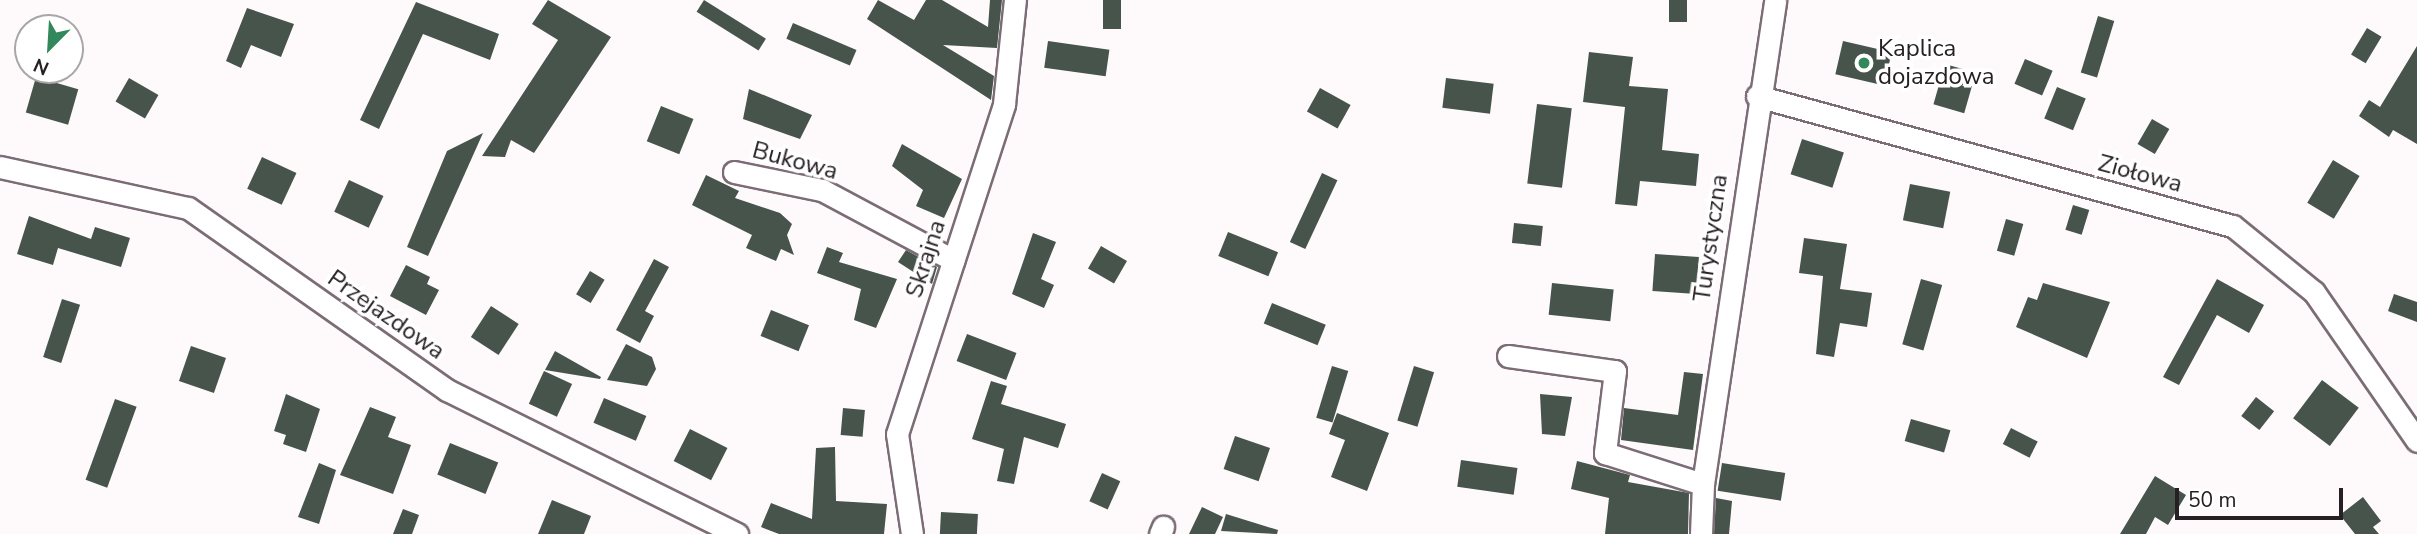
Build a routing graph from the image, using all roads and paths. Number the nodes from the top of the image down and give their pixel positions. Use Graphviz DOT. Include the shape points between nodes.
graph roads {
  1 [pos="1016,0"];
  2 [pos="1775,0"];
  3 [pos="1758,96"];
  4 [pos="0,167"];
  5 [pos="734,172"];
  6 [pos="953,260"];
  7 [pos="1508,356"];
  8 [pos="2417,442"];
  9 [pos="1703,484"];
  10 [pos="737,534"];
  11 [pos="912,534"];
  12 [pos="1701,534"];
  1 -- 6 [label="street, Skrajna" via="1004,104"];
  2 -- 3 [label="street, Turystyczna"];
  3 -- 8 [label="street, Ziołowa" via="2233,226 2314,292"];
  3 -- 9 [label="street, Turystyczna"];
  4 -- 10 [label="street, Przejazdowa" via="188,208 447,390"];
  5 -- 6 [label="street, Bukowa" via="822,190"];
  6 -- 11 [label="street, Skrajna" via="897,434"];
  7 -- 9 [label="street" via="1615,371 1605,453"];
  9 -- 12 [label="street, Turystyczna"];
}
